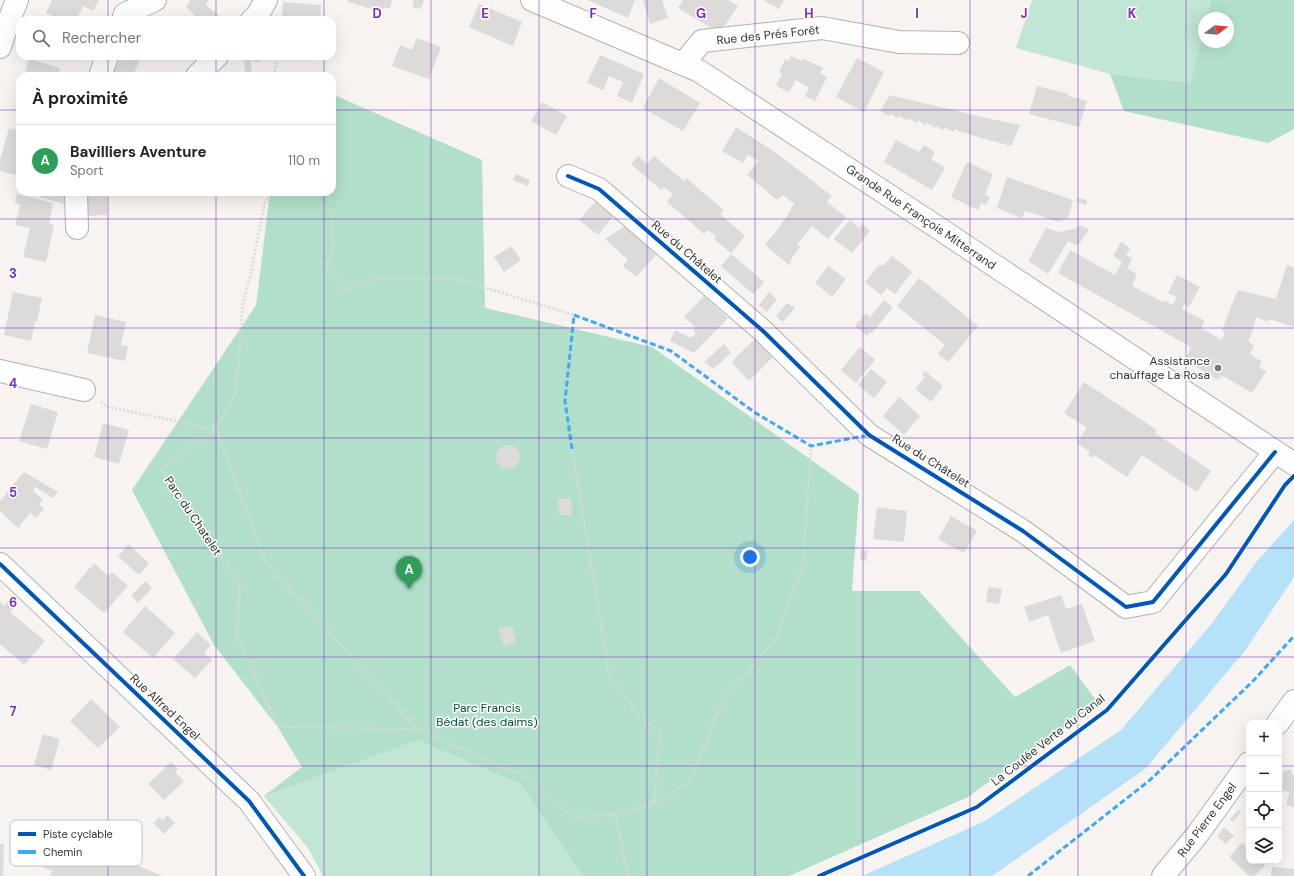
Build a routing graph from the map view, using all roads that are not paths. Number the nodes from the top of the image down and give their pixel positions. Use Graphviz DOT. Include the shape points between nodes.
graph roads {
  1 [pos="17,0"];
  2 [pos="155,0"];
  3 [pos="266,0"];
  4 [pos="532,0"];
  5 [pos="124,16"];
  6 [pos="257,16"];
  7 [pos="958,43"];
  8 [pos="0,47"];
  9 [pos="106,60"];
  10 [pos="213,60"];
  11 [pos="683,64"];
  12 [pos="101,72"];
  13 [pos="201,72"];
  14 [pos="568,176"];
  15 [pos="76,196"];
  16 [pos="77,228"];
  17 [pos="0,371"];
  18 [pos="84,390"];
  19 [pos="1275,452"];
  20 [pos="1294,464"];
  21 [pos="0,564"];
  22 [pos="1294,701"];
  23 [pos="1280,720"];
  24 [pos="1246,767"];
  25 [pos="304,876"];
  26 [pos="1163,876"];
  1 -- 8 [label="street"];
  2 -- 5 [label="street"];
  3 -- 6 [label="street"];
  4 -- 11 [label="street, Grande Rue François Mitterrand"];
  7 -- 11 [label="street, Rue des Prés Forêt" via="899,42 822,28 702,41"];
  9 -- 12 [label="street"];
  10 -- 13 [label="street"];
  11 -- 19 [label="street, Grande Rue François Mitterrand" via="738,96"];
  14 -- 19 [label="street, Rue du Châtelet" via="600,189 763,331 869,435 1023,531 1126,607 1153,602"];
  15 -- 16 [label="street"];
  17 -- 18 [label="street"];
  19 -- 20 [label="street, Grande Rue François Mitterrand"];
  21 -- 25 [label="street, Rue Alfred Engel" via="249,801"];
  22 -- 23 [label="street"];
  24 -- 26 [label="street, Rue Pierre Engel"];
}
